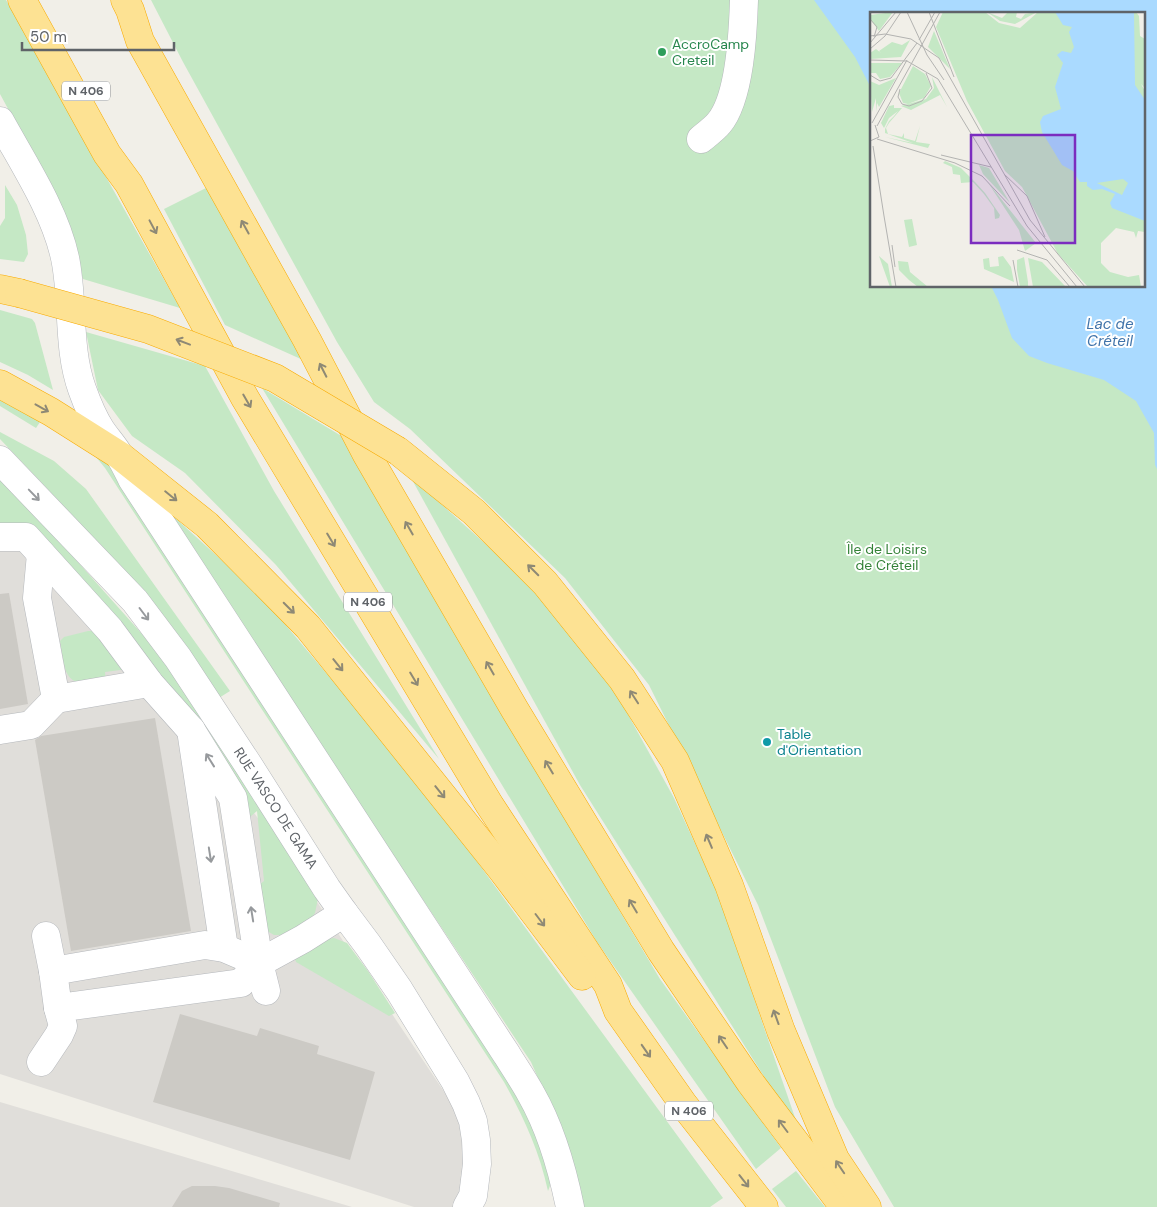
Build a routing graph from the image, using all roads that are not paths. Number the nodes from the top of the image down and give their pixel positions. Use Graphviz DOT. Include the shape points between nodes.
graph roads {
  1 [pos="22,0"];
  2 [pos="38,0"];
  3 [pos="110,0"];
  4 [pos="125,0"];
  5 [pos="744,0"];
  6 [pos="140,41"];
  7 [pos="0,121"];
  8 [pos="701,138"];
  9 [pos="129,184"];
  10 [pos="10,291"];
  11 [pos="0,384"];
  12 [pos="119,455"];
  13 [pos="0,460"];
  14 [pos="0,537"];
  15 [pos="41,554"];
  16 [pos="149,683"];
  17 [pos="56,699"];
  18 [pos="0,730"];
  19 [pos="191,730"];
  20 [pos="344,913"];
  21 [pos="46,936"];
  22 [pos="224,948"];
  23 [pos="259,963"];
  24 [pos="53,972"];
  25 [pos="266,991"];
  26 [pos="58,1008"];
  27 [pos="618,1011"];
  28 [pos="42,1062"];
  29 [pos="562,1201"];
  30 [pos="471,1203"];
  31 [pos="764,1207"];
  32 [pos="844,1207"];
  33 [pos="867,1207"];
  1 -- 9 [label="highway" via="106,154"];
  2 -- 9 [label="highway, N 406" via="117,150"];
  3 -- 6 [label="highway"];
  4 -- 6 [label="highway"];
  5 -- 8 [label="street" via="738,67 729,106 719,123"];
  32 -- 6 [label="highway, one-way" via="750,1082 661,951 510,702 367,455 307,340"];
  7 -- 12 [label="street" via="60,237 78,373 100,429"];
  9 -- 27 [label="highway, N 406, one-way" via="245,398 489,804 608,985"];
  33 -- 10 [label="highway, one-way, bridge" via="835,1159 781,1031 729,885 675,761 622,679 545,583 474,512 398,451 275,378 148,329"];
  11 -- 12 [label="highway, one-way"];
  12 -- 27 [label="highway, one-way" via="207,525 308,627 502,870 596,996"];
  12 -- 29 [label="street" via="508,1054 555,1147"];
  13 -- 20 [label="street, RUE VASCO DE GAMA, one-way" via="135,601 178,658"];
  14 -- 15 [label="street" via="26,537"];
  15 -- 16 [label="street" via="110,630"];
  15 -- 17 [label="street" via="38,598"];
  16 -- 17 [label="street"];
  16 -- 19 [label="street"];
  17 -- 18 [label="street" via="31,725"];
  19 -- 22 [label="street, one-way"];
  23 -- 19 [label="street, one-way" via="233,798"];
  20 -- 23 [label="street"];
  20 -- 30 [label="street, RUE VASCO DE GAMA" via="398,990 466,1103 476,1140 477,1164"];
  21 -- 24 [label="street"];
  22 -- 23 [label="street"];
  22 -- 24 [label="street" via="205,945"];
  23 -- 25 [label="street"];
  23 -- 26 [label="street" via="241,983"];
  24 -- 26 [label="street"];
  26 -- 28 [label="street" via="63,1026"];
  27 -- 31 [label="highway, N 406, one-way" via="684,1104"];
}
